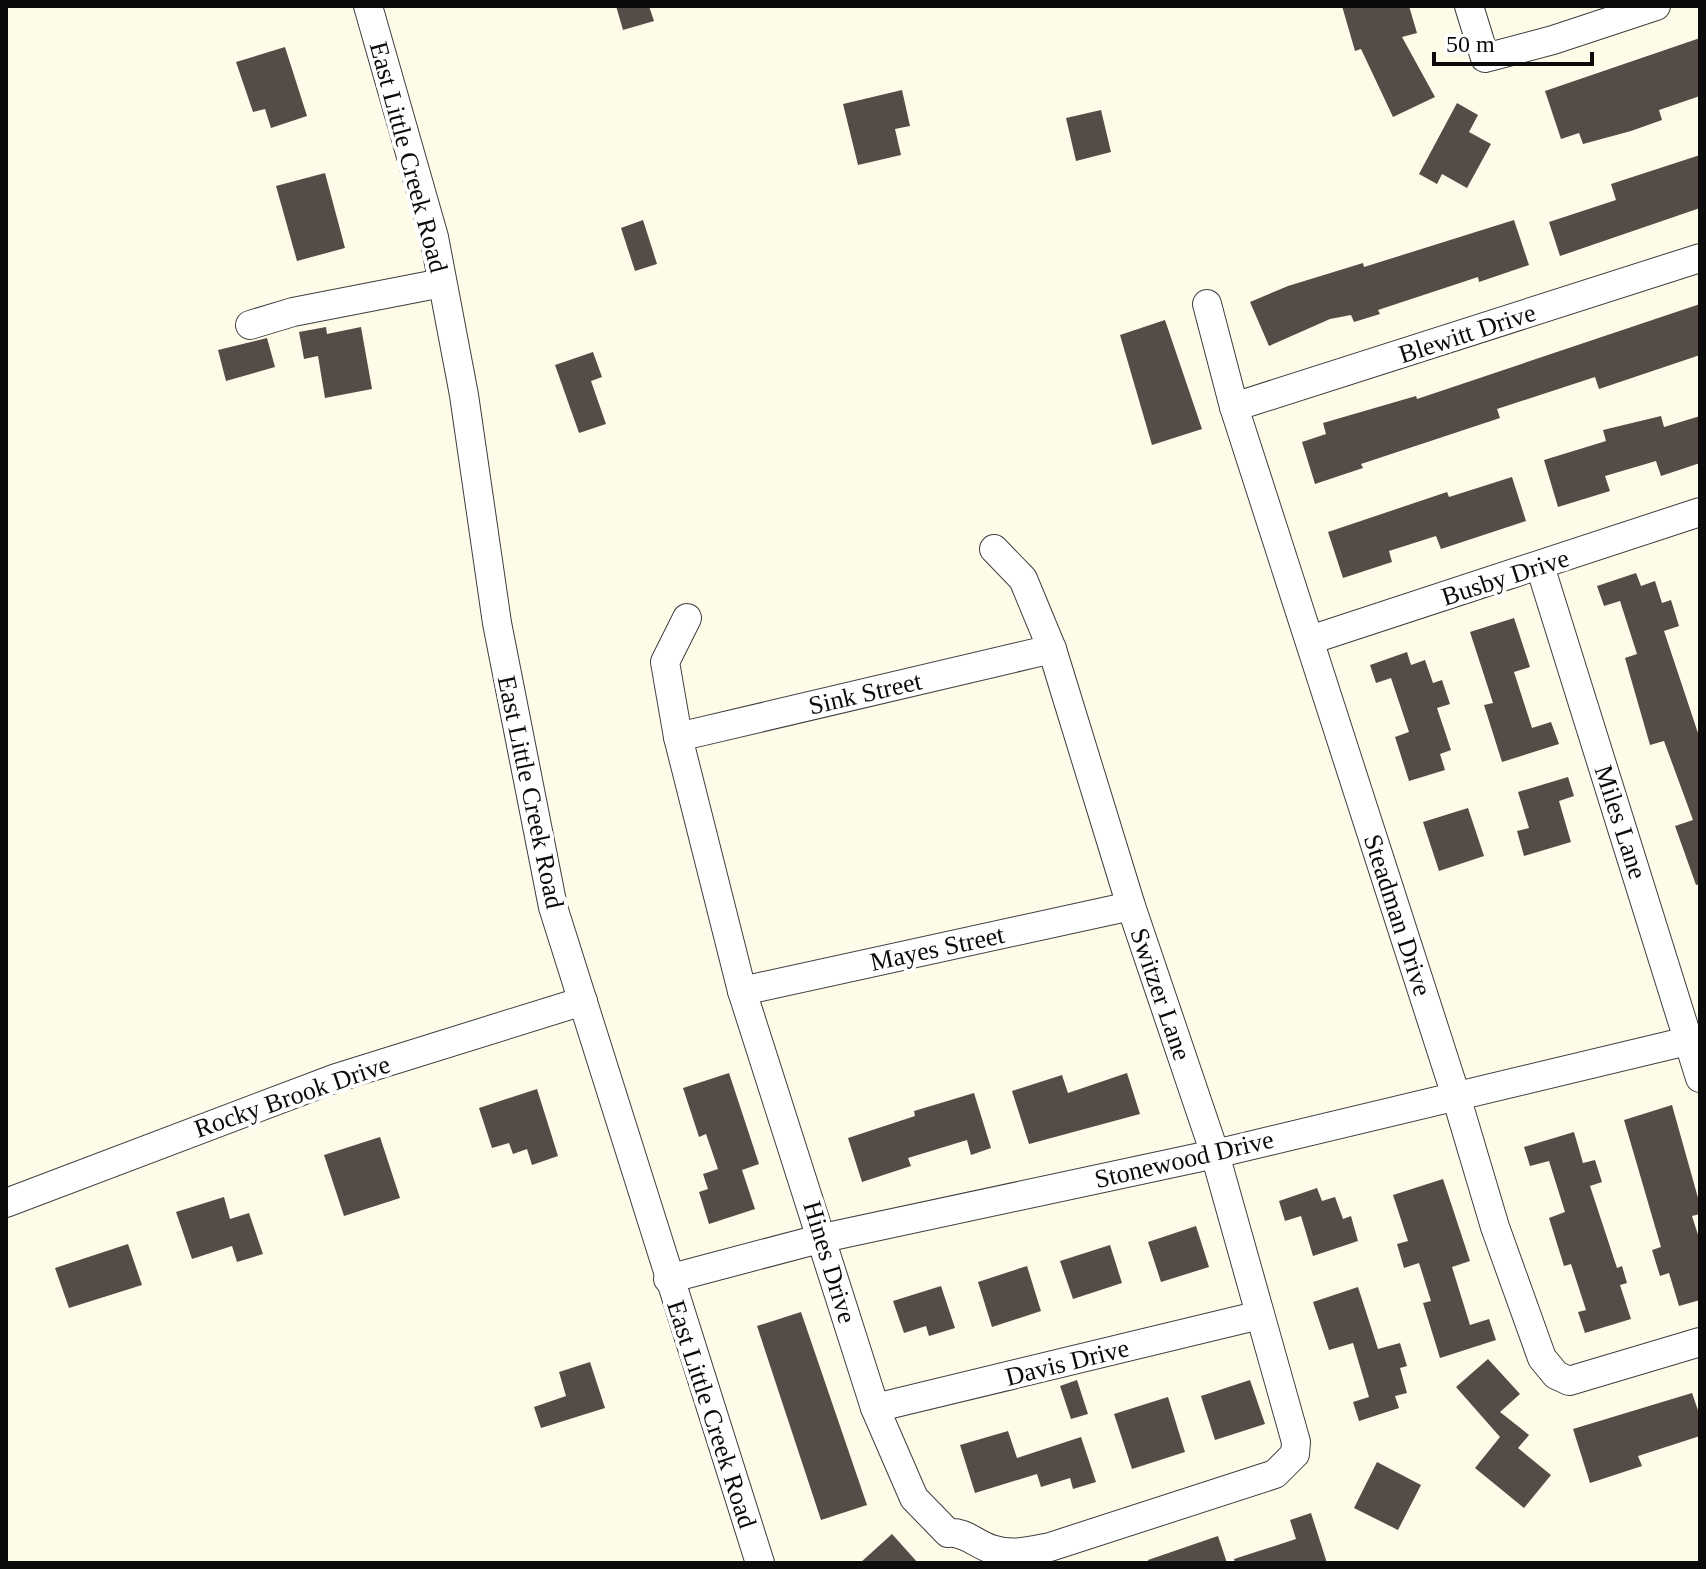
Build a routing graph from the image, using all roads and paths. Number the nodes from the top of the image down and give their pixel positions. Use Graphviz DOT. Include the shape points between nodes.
graph roads {
  1 [pos="368,6"];
  2 [pos="1469,6"];
  3 [pos="1656,6"];
  4 [pos="1700,258"];
  5 [pos="442,283"];
  6 [pos="1207,304"];
  7 [pos="250,325"];
  8 [pos="1234,407"];
  9 [pos="1700,512"];
  10 [pos="994,549"];
  11 [pos="1540,566"];
  12 [pos="687,618"];
  13 [pos="1310,640"];
  14 [pos="1052,649"];
  15 [pos="678,737"];
  16 [pos="1131,906"];
  17 [pos="742,991"];
  18 [pos="583,1001"];
  19 [pos="1694,1040"];
  20 [pos="1700,1078"];
  21 [pos="1456,1096"];
  22 [pos="1215,1154"];
  23 [pos="6,1203"];
  24 [pos="823,1238"];
  25 [pos="668,1279"];
  26 [pos="1260,1315"];
  27 [pos="1700,1342"];
  28 [pos="875,1408"];
  29 [pos="1295,1454"];
  30 [pos="760,1563"];
  1 -- 5 [label="street, East Little Creek Road"];
  2 -- 3 [label="street" via="1485,58"];
  4 -- 8 [label="street, Blewitt Drive"];
  5 -- 7 [label="street"];
  5 -- 18 [label="street, East Little Creek Road" via="519,749 553,907"];
  6 -- 8 [label="street, Steadman Drive"];
  8 -- 13 [label="street, Steadman Drive"];
  9 -- 11 [label="street, Busby Drive"];
  10 -- 14 [label="street, Switzer Lane" via="1023,579"];
  11 -- 13 [label="street, Busby Drive"];
  11 -- 19 [label="street, Miles Lane"];
  12 -- 15 [label="street, Hines Drive" via="665,662"];
  13 -- 21 [label="street, Steadman Drive"];
  14 -- 15 [label="street, Sink Street"];
  14 -- 16 [label="street, Switzer Lane"];
  15 -- 17 [label="street, Hines Drive"];
  16 -- 17 [label="street, Mayes Street"];
  16 -- 22 [label="street, Switzer Lane"];
  17 -- 24 [label="street, Hines Drive"];
  18 -- 23 [label="street, Rocky Brook Drive" via="336,1078"];
  18 -- 25 [label="street, East Little Creek Road"];
  19 -- 20 [label="street, Miles Lane"];
  19 -- 21 [label="street, Stonewood Drive"];
  21 -- 22 [label="street, Stonewood Drive"];
  21 -- 27 [label="street, Steadman Drive" via="1510,1271 1542,1358 1556,1375 1569,1381 1583,1378"];
  22 -- 24 [label="street, Stonewood Drive"];
  22 -- 26 [label="street, Switzer Lane"];
  24 -- 25 [label="street, Stonewood Drive"];
  24 -- 28 [label="street, Hines Drive"];
  25 -- 30 [label="street, East Little Creek Road"];
  26 -- 28 [label="street, Davis Drive"];
  26 -- 29 [label="street, Switzer Lane"];
  28 -- 29 [label="street, Hines Drive" via="914,1498 948,1533 1014,1554 1275,1474"];
}
